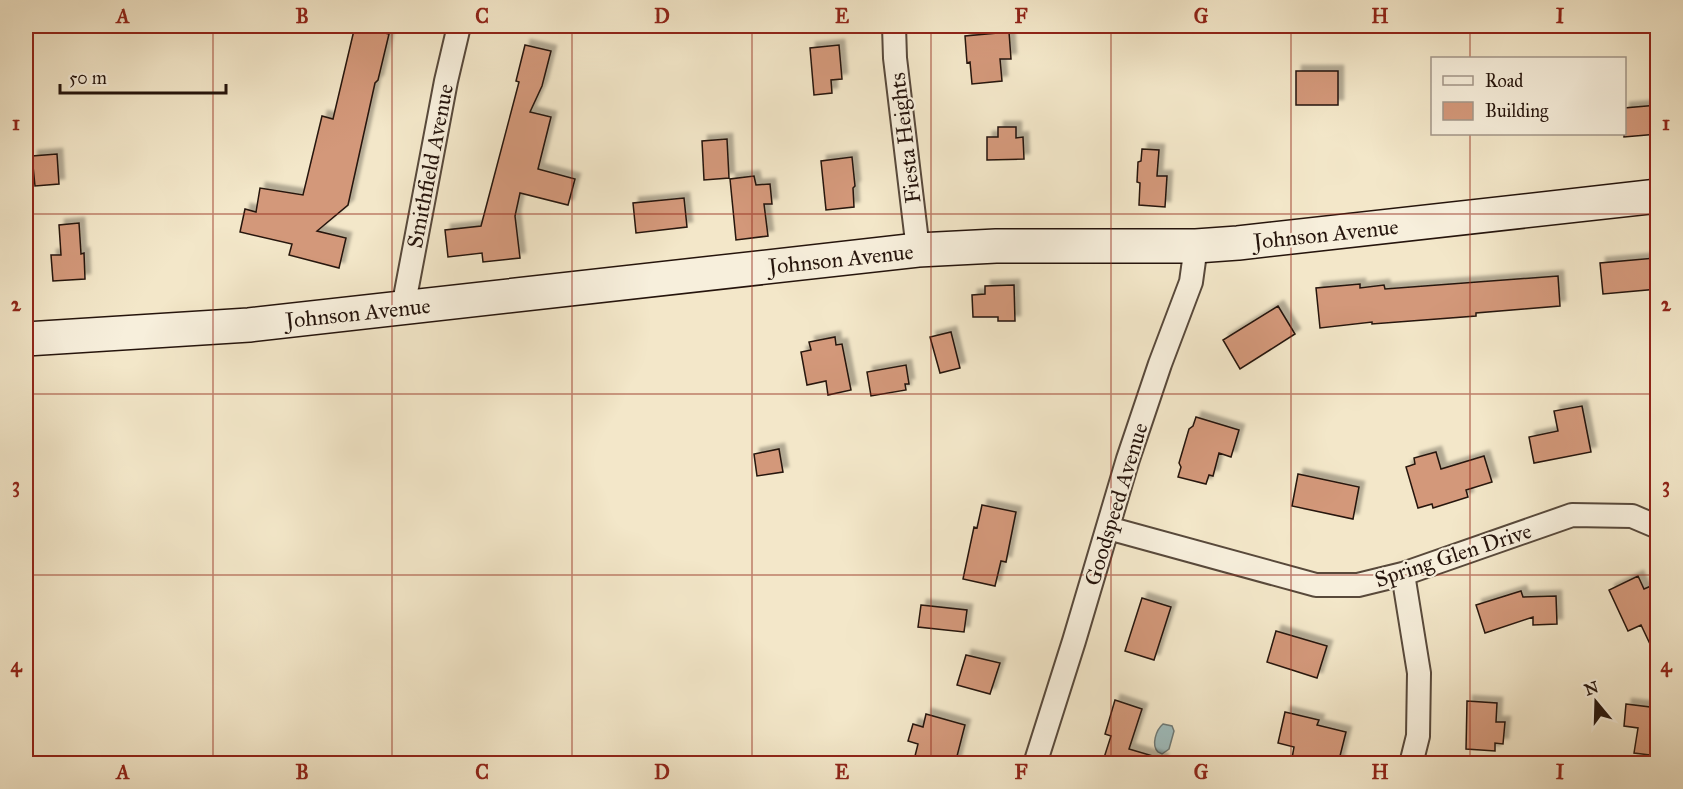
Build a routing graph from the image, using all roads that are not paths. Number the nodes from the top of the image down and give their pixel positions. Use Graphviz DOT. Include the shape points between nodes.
graph roads {
  1 [pos="459,26"];
  2 [pos="894,26"];
  3 [pos="1658,196"];
  4 [pos="1196,246"];
  5 [pos="918,250"];
  6 [pos="403,308"];
  7 [pos="26,339"];
  8 [pos="1658,527"];
  9 [pos="1108,528"];
  10 [pos="1403,574"];
  11 [pos="1035,764"];
  12 [pos="1411,764"];
  1 -- 6 [label="street, Smithfield Avenue"];
  2 -- 5 [label="street, Fiesta Heights"];
  3 -- 4 [label="street, Johnson Avenue"];
  4 -- 5 [label="street, Johnson Avenue" via="1041,245"];
  4 -- 9 [label="street, Goodspeed Avenue" via="1191,282"];
  5 -- 6 [label="street, Johnson Avenue"];
  6 -- 7 [label="street, Johnson Avenue" via="249,325"];
  8 -- 10 [label="street, Spring Glen Drive" via="1632,516 1572,515"];
  9 -- 10 [label="street, Spring Glen Drive" via="1316,585 1358,585"];
  9 -- 11 [label="street, Goodspeed Avenue"];
  10 -- 12 [label="street" via="1419,673 1418,736"];
}
